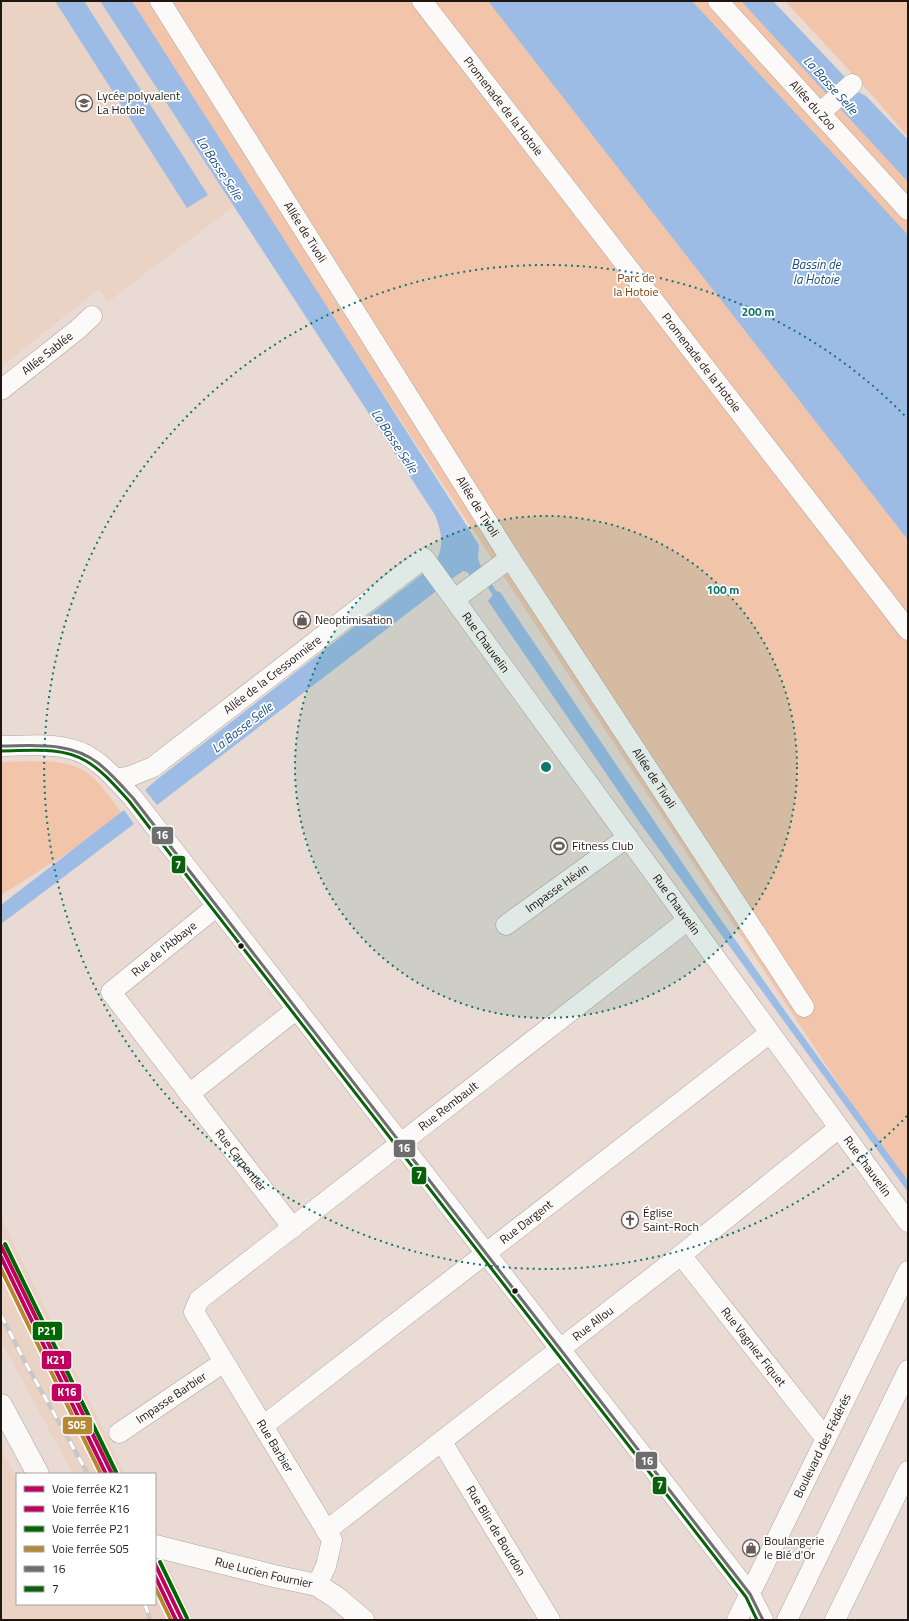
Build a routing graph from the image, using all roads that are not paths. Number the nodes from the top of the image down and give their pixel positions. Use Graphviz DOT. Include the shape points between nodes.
graph roads {
  1 [pos="160,1"];
  2 [pos="422,1"];
  3 [pos="718,1"];
  4 [pos="852,84"];
  5 [pos="826,106"];
  6 [pos="908,210"];
  7 [pos="92,316"];
  8 [pos="1,390"];
  9 [pos="424,558"];
  10 [pos="510,558"];
  11 [pos="451,593"];
  12 [pos="908,630"];
  13 [pos="1,746"];
  14 [pos="115,779"];
  15 [pos="628,837"];
  16 [pos="217,906"];
  17 [pos="688,920"];
  18 [pos="506,926"];
  19 [pos="111,992"];
  20 [pos="804,1007"];
  21 [pos="297,1009"];
  22 [pos="770,1033"];
  23 [pos="189,1094"];
  24 [pos="840,1128"];
  25 [pos="402,1144"];
  26 [pos="908,1222"];
  27 [pos="293,1228"];
  28 [pos="485,1253"];
  29 [pos="681,1255"];
  30 [pos="908,1271"];
  31 [pos="194,1312"];
  32 [pos="560,1348"];
  33 [pos="224,1362"];
  34 [pos="908,1370"];
  35 [pos="1,1405"];
  36 [pos="263,1426"];
  37 [pos="119,1433"];
  38 [pos="826,1439"];
  39 [pos="442,1442"];
  40 [pos="908,1471"];
  41 [pos="37,1473"];
  42 [pos="901,1503"];
  43 [pos="326,1531"];
  44 [pos="156,1546"];
  45 [pos="317,1585"];
  46 [pos="750,1594"];
  47 [pos="363,1620"];
  48 [pos="550,1620"];
  49 [pos="737,1620"];
  50 [pos="763,1620"];
  51 [pos="786,1620"];
  52 [pos="835,1620"];
  1 -- 10 [label="street, Allée de Tivoli"];
  2 -- 12 [label="street, Promenade de la Hotoie"];
  3 -- 5 [label="street, Allée du Zoo"];
  4 -- 5 [label="street"];
  5 -- 6 [label="street, Allée du Zoo"];
  7 -- 8 [label="street, Allée Sablée"];
  9 -- 11 [label="street, Rue Chauvelin"];
  9 -- 14 [label="street, Allée de la Cressonnière" via="153,767"];
  10 -- 11 [label="street"];
  10 -- 20 [label="street, Allée de Tivoli"];
  11 -- 15 [label="street, Rue Chauvelin"];
  13 -- 14 [label="street" via="72,749 90,757"];
  14 -- 16 [label="street" via="133,798"];
  15 -- 17 [label="street, Rue Chauvelin"];
  15 -- 18 [label="street, Impasse Hévin"];
  16 -- 19 [label="street, Rue de l'Abbaye"];
  16 -- 21 [label="street"];
  17 -- 22 [label="street, Rue Chauvelin"];
  17 -- 25 [label="street, Rue Rembault"];
  19 -- 23 [label="street, Rue Carpentier"];
  21 -- 23 [label="street"];
  21 -- 25 [label="street"];
  22 -- 24 [label="street, Rue Chauvelin"];
  22 -- 28 [label="street, Rue Dargent"];
  23 -- 27 [label="street, Rue Carpentier"];
  24 -- 26 [label="street, Rue Chauvelin"];
  24 -- 29 [label="street, Rue Allou"];
  25 -- 27 [label="street, Rue Rembault"];
  25 -- 28 [label="street"];
  27 -- 31 [label="street, Rue Rembault" via="199,1300"];
  28 -- 32 [label="street"];
  28 -- 36 [label="street, Rue Dargent"];
  29 -- 32 [label="street, Rue Allou"];
  29 -- 38 [label="street, Rue Vagniez Fiquet"];
  30 -- 38 [label="street, Boulevard des Fédérés"];
  31 -- 33 [label="street, Rue Barbier"];
  32 -- 39 [label="street, Rue Allou"];
  32 -- 46 [label="street"];
  33 -- 36 [label="street, Rue Barbier"];
  33 -- 37 [label="street, Impasse Barbier"];
  34 -- 51 [label="street"];
  35 -- 41 [label="main road"];
  36 -- 43 [label="street, Rue Barbier"];
  38 -- 46 [label="street, Boulevard des Fédérés"];
  39 -- 43 [label="street, Rue Allou"];
  39 -- 48 [label="street, Rue Blin de Bourdon"];
  40 -- 42 [label="street"];
  42 -- 52 [label="street"];
  43 -- 45 [label="street, Rue Barbier" via="332,1540 326,1566"];
  44 -- 45 [label="main road, Rue Lucien Fournier" via="279,1578"];
  45 -- 47 [label="main road, Rue Lucien Fournier"];
  46 -- 49 [label="street, Boulevard des Fédérés"];
  46 -- 50 [label="street"];
}
